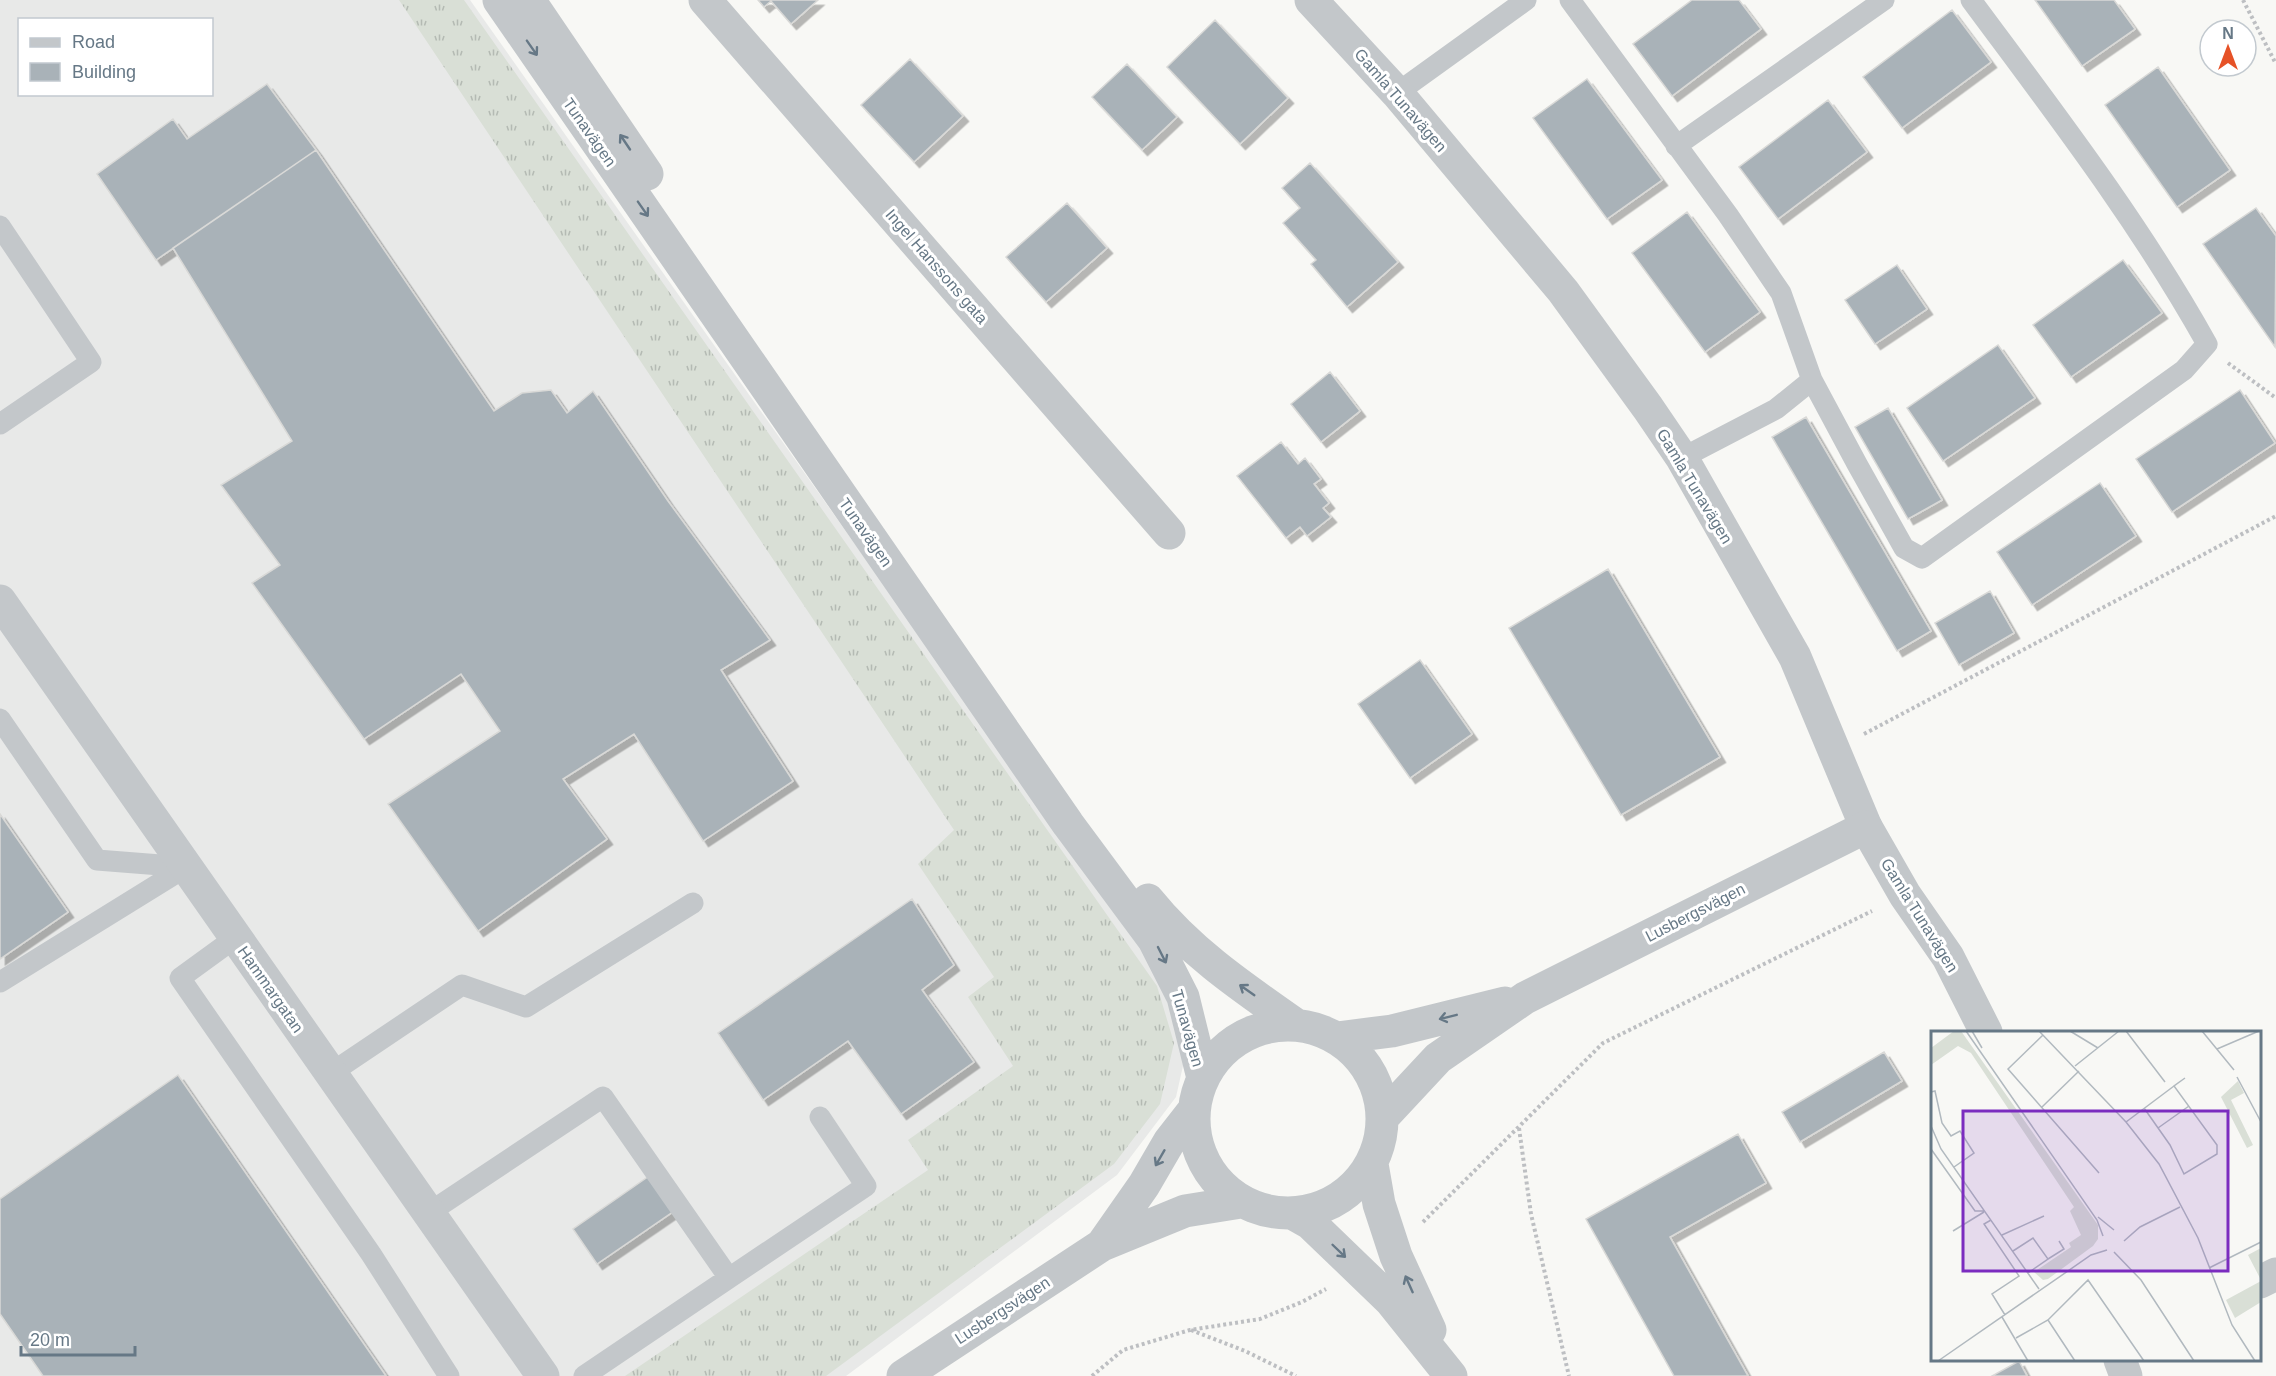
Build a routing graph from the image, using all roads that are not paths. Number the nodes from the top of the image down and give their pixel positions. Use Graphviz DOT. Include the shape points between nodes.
graph roads {
  1 [pos="499,0"];
  2 [pos="529,0"];
  3 [pos="705,0"];
  4 [pos="1311,0"];
  5 [pos="1526,0"];
  6 [pos="1570,0"];
  7 [pos="1884,0"];
  8 [pos="1971,0"];
  9 [pos="1397,93"];
  10 [pos="1676,146"];
  11 [pos="0,226"];
  12 [pos="1812,380"];
  13 [pos="0,424"];
  14 [pos="1682,458"];
  15 [pos="1169,532"];
  16 [pos="0,601"];
  17 [pos="0,718"];
  18 [pos="1866,827"];
  19 [pos="186,867"];
  20 [pos="693,903"];
  21 [pos="235,938"];
  22 [pos="0,982"];
  23 [pos="1525,998"];
  24 [pos="1295,1024"];
  25 [pos="1985,1031"];
  26 [pos="1337,1038"];
  27 [pos="331,1072"];
  28 [pos="1203,1078"];
  29 [pos="1194,1110"];
  30 [pos="820,1118"];
  31 [pos="1383,1118"];
  32 [pos="1372,1164"];
  33 [pos="1241,1202"];
  34 [pos="430,1212"];
  35 [pos="1294,1214"];
  36 [pos="1102,1245"];
  37 [pos="2276,1274"];
  38 [pos="729,1278"];
  39 [pos="2261,1281"];
  40 [pos="2121,1361"];
  41 [pos="449,1376"];
  42 [pos="543,1376"];
  43 [pos="584,1376"];
  44 [pos="903,1376"];
  45 [pos="1451,1376"];
  46 [pos="2126,1376"];
  1 -- 28 [label="street, Tunavägen, one-way" via="1061,814 1154,940 1183,997"];
  24 -- 2 [label="street, Tunavägen, one-way" via="1216,969 1170,928 1095,836"];
  3 -- 15 [label="street, Ingel Hanssons gata"];
  4 -- 9 [label="street, Gamla Tunavägen"];
  5 -- 9 [label="lane"];
  6 -- 10 [label="lane"];
  7 -- 10 [label="lane"];
  8 -- 12 [label="lane" via="2099,173 2207,344 2184,370 1922,558 1904,548"];
  9 -- 14 [label="street, Gamla Tunavägen" via="1563,291"];
  10 -- 12 [label="lane" via="1781,293"];
  11 -- 13 [label="lane" via="91,362"];
  12 -- 14 [label="lane" via="1776,409"];
  14 -- 18 [label="street, Gamla Tunavägen" via="1795,657"];
  16 -- 19 [label="street, Hammargatan"];
  17 -- 19 [label="lane" via="97,860"];
  18 -- 23 [label="street, Lusbergsvägen"];
  18 -- 25 [label="street, Gamla Tunavägen" via="1905,895 1948,957"];
  19 -- 21 [label="street, Hammargatan"];
  19 -- 22 [label="lane"];
  20 -- 27 [label="lane" via="526,1007 462,984"];
  21 -- 27 [label="street, Hammargatan"];
  21 -- 41 [label="lane" via="180,978 371,1254"];
  23 -- 26 [label="street, Lusbergsvägen, one-way" via="1392,1031"];
  23 -- 31 [label="street, Lusbergsvägen" via="1438,1058"];
  24 -- 26 [label="street"];
  24 -- 28 [label="street" via="1266,1027 1241,1037 1218,1055"];
  26 -- 31 [label="street" via="1362,1059 1377,1086"];
  27 -- 34 [label="street, Hammargatan"];
  28 -- 29 [label="street"];
  29 -- 33 [label="street" via="1198,1149 1208,1170 1222,1188"];
  29 -- 36 [label="street, Lusbergsvägen, one-way"];
  30 -- 38 [label="lane" via="866,1186"];
  31 -- 32 [label="street" via="1382,1138"];
  32 -- 35 [label="street" via="1342,1197 1319,1209"];
  45 -- 32 [label="street, one-way" via="1396,1256 1379,1204"];
  33 -- 35 [label="street" via="1266,1212"];
  33 -- 36 [label="street, Lusbergsvägen" via="1185,1211"];
  34 -- 38 [label="lane" via="603,1096"];
  34 -- 42 [label="street, Hammargatan"];
  35 -- 45 [label="street, one-way" via="1310,1223 1390,1300"];
  36 -- 44 [label="street, Lusbergsvägen"];
  37 -- 39 [label="street"];
  38 -- 43 [label="lane"];
  40 -- 46 [label="street"];
}
